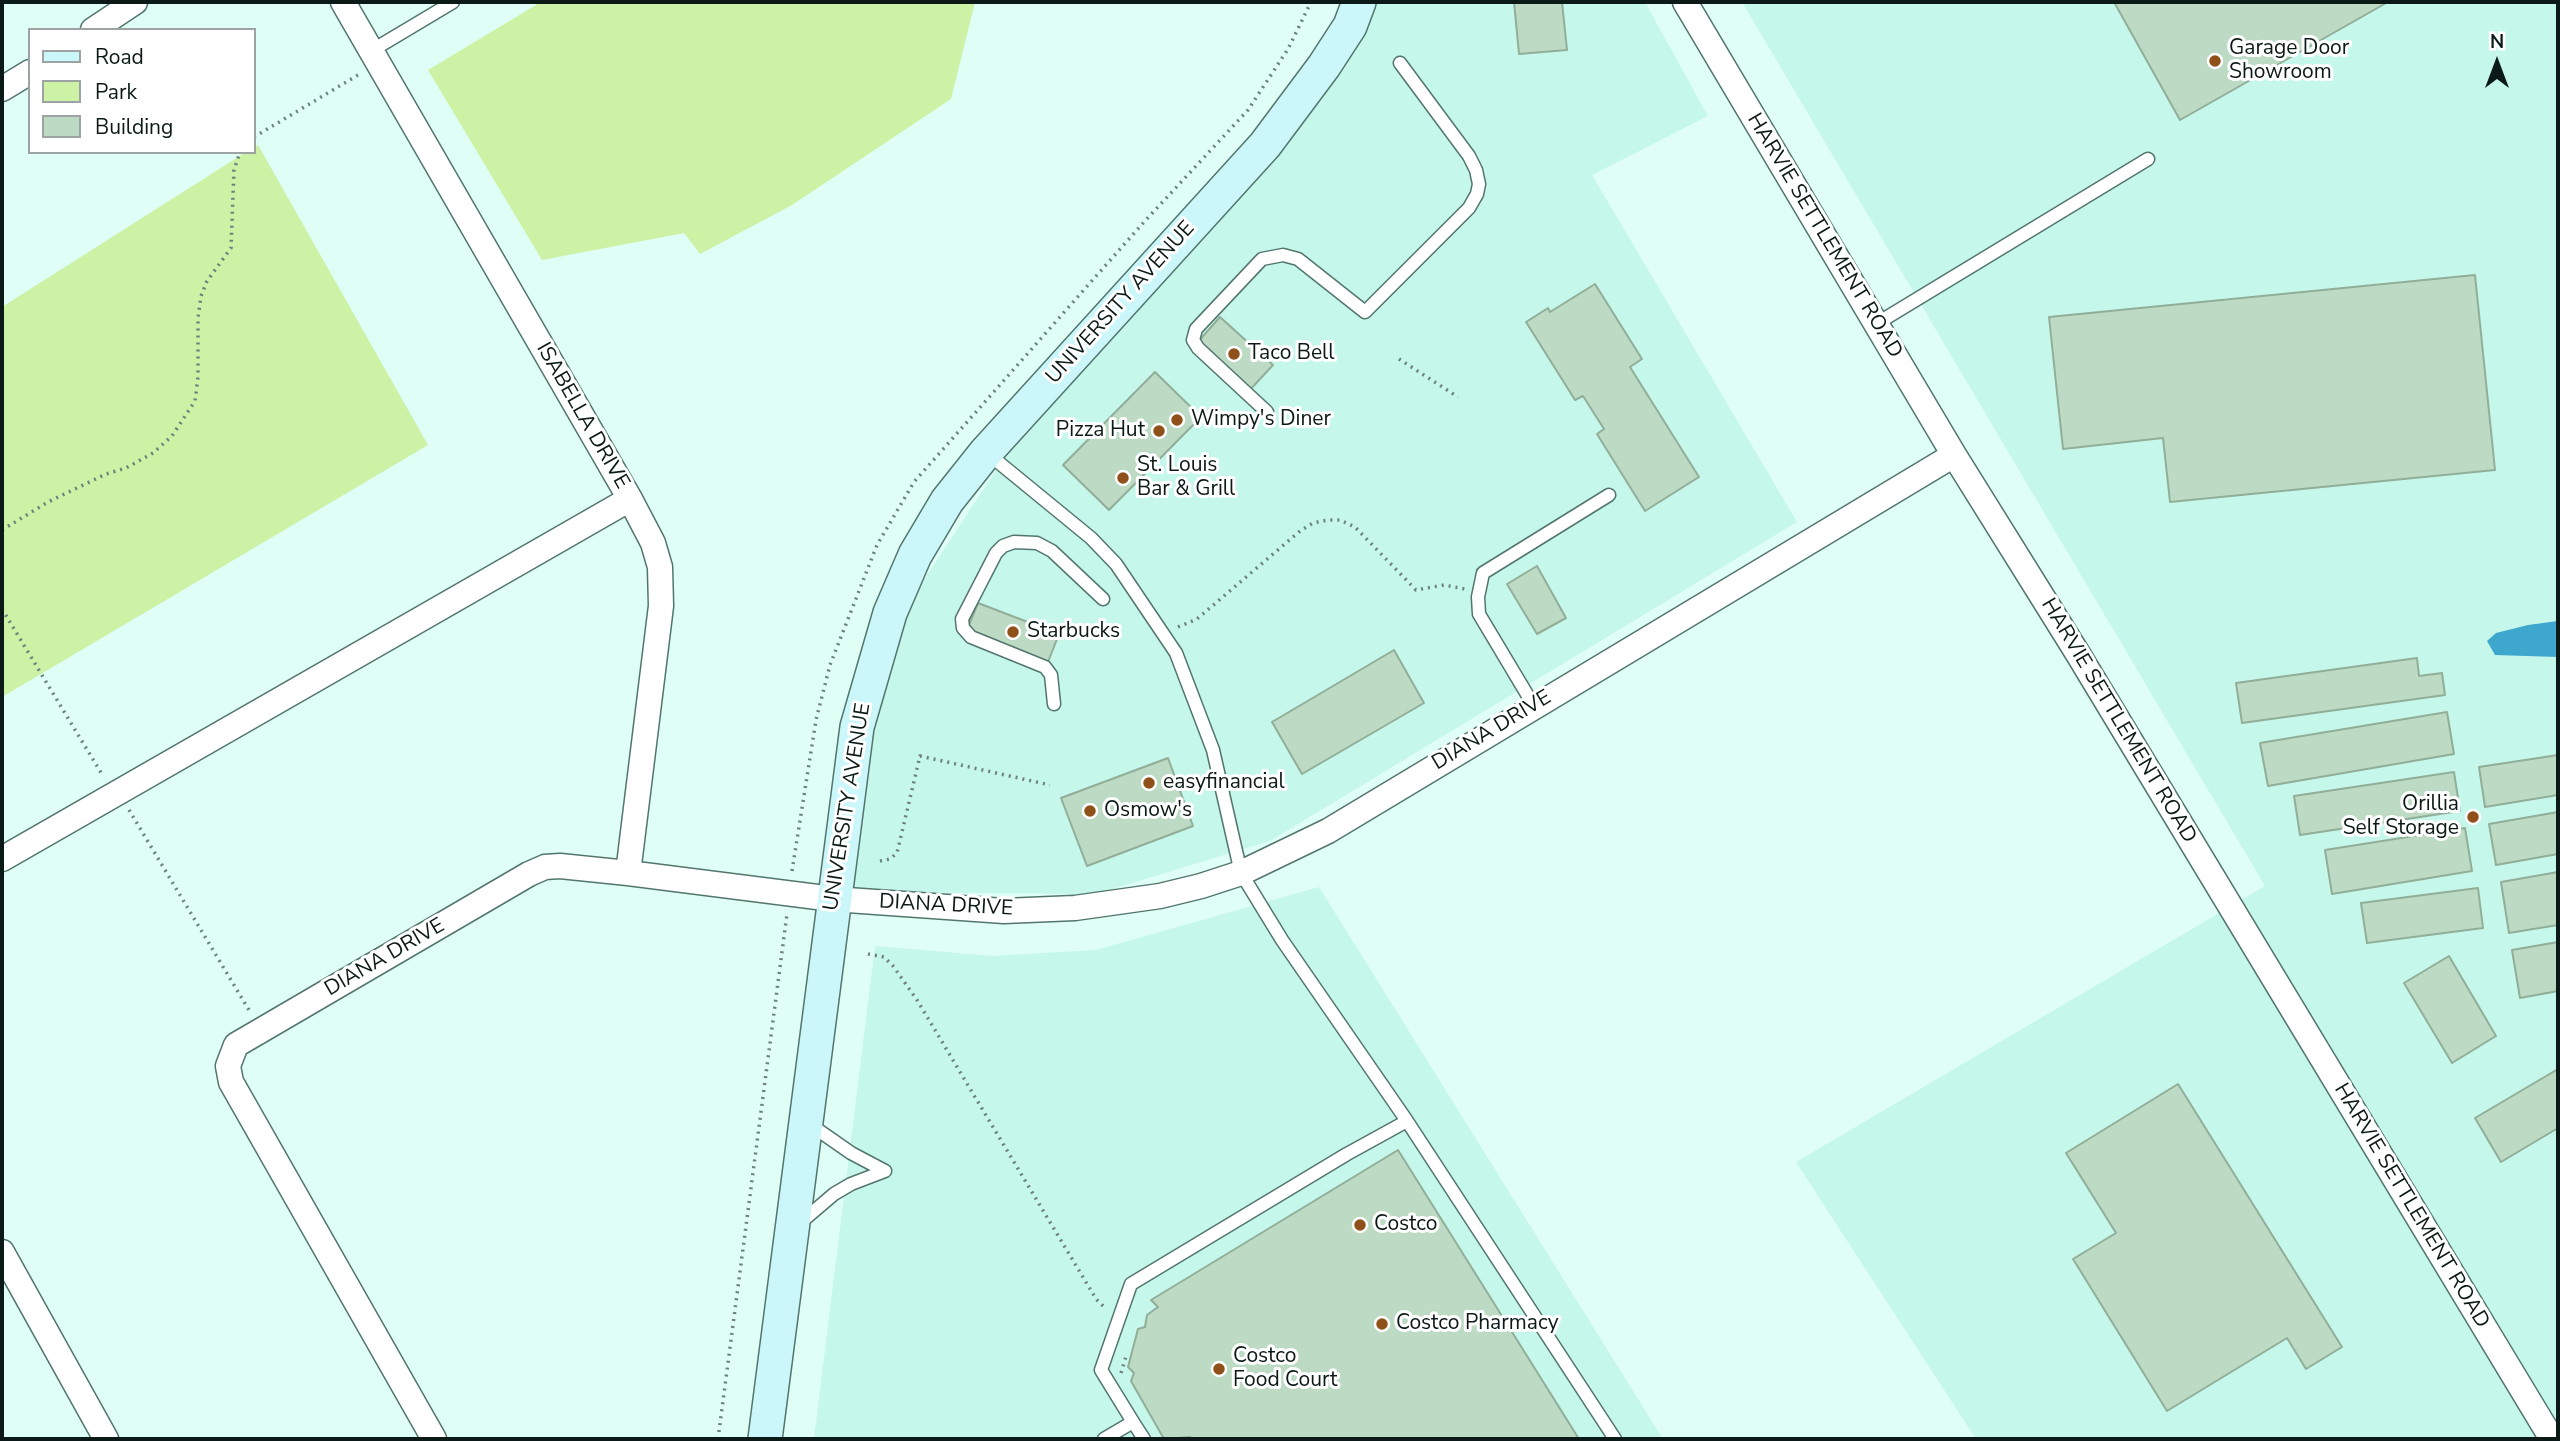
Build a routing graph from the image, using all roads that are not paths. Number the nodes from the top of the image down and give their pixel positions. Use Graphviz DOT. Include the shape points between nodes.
graph roads {
  1 [pos="135,2"];
  2 [pos="343,2"];
  3 [pos="453,2"];
  4 [pos="1359,2"];
  5 [pos="1685,2"];
  6 [pos="96,28"];
  7 [pos="374,57"];
  8 [pos="1400,63"];
  9 [pos="28,73"];
  10 [pos="2,89"];
  11 [pos="2148,159"];
  12 [pos="1876,324"];
  13 [pos="1267,412"];
  14 [pos="986,452"];
  15 [pos="1954,455"];
  16 [pos="1609,495"];
  17 [pos="630,499"];
  18 [pos="1103,599"];
  19 [pos="1054,704"];
  20 [pos="1534,706"];
  21 [pos="2,859"];
  22 [pos="628,873"];
  23 [pos="1241,873"];
  24 [pos="833,899"];
  25 [pos="806,1121"];
  26 [pos="1407,1121"];
  27 [pos="794,1228"];
  28 [pos="2,1252"];
  29 [pos="1133,1422"];
  30 [pos="106,1439"];
  31 [pos="434,1439"];
  32 [pos="765,1439"];
  33 [pos="1104,1439"];
  34 [pos="1144,1439"];
  35 [pos="1615,1439"];
  36 [pos="2552,1439"];
  1 -- 6 [label="street"];
  2 -- 7 [label="street, ISABELLA DRIVE"];
  3 -- 7 [label="lane"];
  4 -- 14 [label="street, UNIVERSITY AVENUE" via="1331,56 1265,145"];
  5 -- 12 [label="street, HARVIE SETTLEMENT ROAD"];
  7 -- 17 [label="street, ISABELLA DRIVE"];
  8 -- 13 [label="lane" via="1469,156 1479,184 1469,208 1365,312 1298,259 1283,255 1262,259 1196,329 1193,340 1198,348"];
  9 -- 10 [label="street"];
  11 -- 12 [label="lane"];
  12 -- 15 [label="street, HARVIE SETTLEMENT ROAD"];
  14 -- 23 [label="lane" via="1091,538 1115,564 1179,660 1213,750"];
  14 -- 24 [label="street, UNIVERSITY AVENUE" via="947,501 915,555 890,613 857,727"];
  15 -- 20 [label="street, DIANA DRIVE"];
  15 -- 36 [label="street, HARVIE SETTLEMENT ROAD"];
  16 -- 20 [label="lane" via="1483,573 1479,614"];
  17 -- 21 [label="street"];
  17 -- 22 [label="street, ISABELLA DRIVE" via="653,543 660,567 662,606"];
  18 -- 19 [label="lane" via="1052,551 1037,543 1014,542 996,552 962,619 971,636 1045,667 1051,675"];
  20 -- 23 [label="street, DIANA DRIVE" via="1328,831"];
  22 -- 24 [label="street, DIANA DRIVE"];
  22 -- 31 [label="street, DIANA DRIVE" via="560,866 529,874 236,1045 228,1066 231,1082"];
  23 -- 24 [label="street, DIANA DRIVE" via="1160,896 1075,908 1004,911"];
  23 -- 26 [label="lane"];
  24 -- 25 [label="street, UNIVERSITY AVENUE"];
  25 -- 27 [label="street, UNIVERSITY AVENUE"];
  25 -- 27 [label="lane" via="885,1171 828,1197"];
  26 -- 29 [label="lane" via="1131,1284 1101,1370"];
  26 -- 35 [label="lane"];
  27 -- 32 [label="street, UNIVERSITY AVENUE"];
  28 -- 30 [label="street"];
  29 -- 33 [label="lane"];
  29 -- 34 [label="lane"];
}
